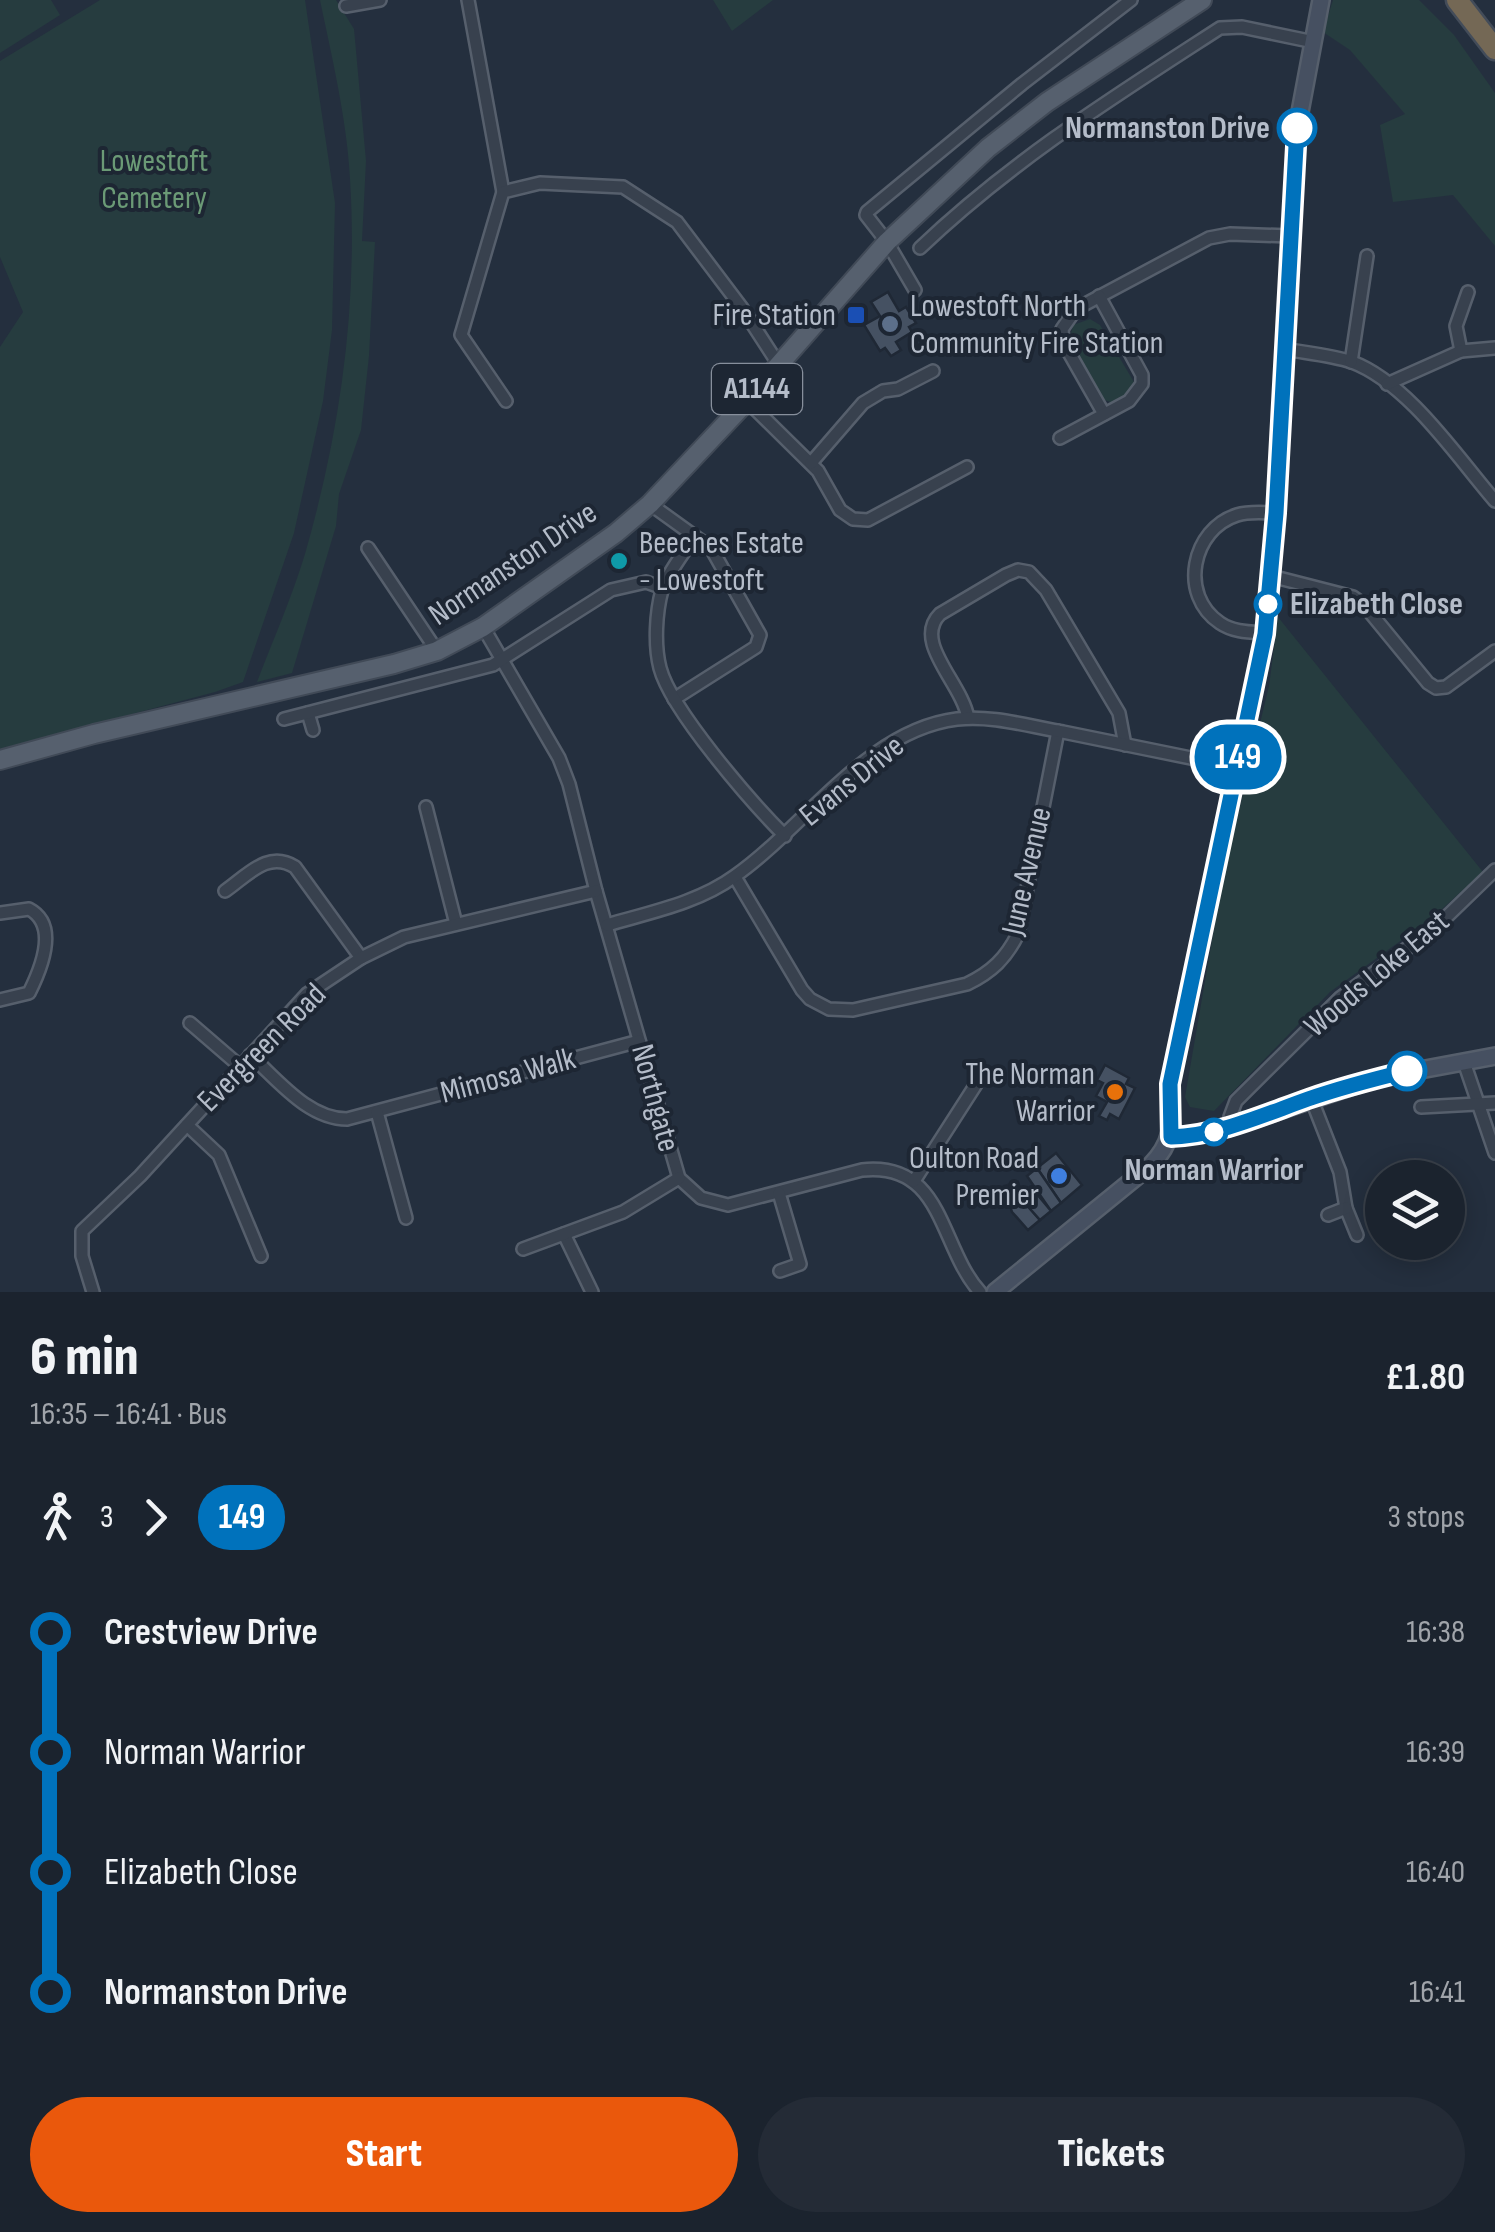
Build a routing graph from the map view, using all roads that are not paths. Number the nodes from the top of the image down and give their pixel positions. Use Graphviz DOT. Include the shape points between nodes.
graph roads {
  1 [pos="380,0"];
  2 [pos="468,0"];
  3 [pos="1131,0"];
  4 [pos="1202,0"];
  5 [pos="1457,0"];
  6 [pos="1320,2"];
  7 [pos="346,6"];
  8 [pos="1314,42"];
  9 [pos="1495,49"];
  10 [pos="942,190"];
  11 [pos="503,192"];
  12 [pos="961,209"];
  13 [pos="1290,236"];
  14 [pos="886,242"];
  15 [pos="920,248"];
  16 [pos="1367,256"];
  17 [pos="915,290"];
  18 [pos="1468,292"];
  19 [pos="1099,296"];
  20 [pos="1495,348"];
  21 [pos="1284,349"];
  22 [pos="1461,351"];
  23 [pos="1351,362"];
  24 [pos="779,365"];
  25 [pos="934,371"];
  26 [pos="1386,384"];
  27 [pos="506,401"];
  28 [pos="747,401"];
  29 [pos="1104,414"];
  30 [pos="1060,438"];
  31 [pos="811,463"];
  32 [pos="967,466"];
  33 [pos="1495,502"];
  34 [pos="650,504"];
  35 [pos="1276,513"];
  36 [pos="694,537"];
  37 [pos="368,548"];
  38 [pos="1271,576"];
  39 [pos="662,588"];
  40 [pos="483,626"];
  41 [pos="1265,634"];
  42 [pos="1495,650"];
  43 [pos="437,651"];
  44 [pos="503,661"];
  45 [pos="674,699"];
  46 [pos="308,713"];
  47 [pos="968,718"];
  48 [pos="284,719"];
  49 [pos="313,730"];
  50 [pos="1058,732"];
  51 [pos="1125,745"];
  52 [pos="0,760"];
  53 [pos="1236,767"];
  54 [pos="426,807"];
  55 [pos="785,836"];
  56 [pos="1495,870"];
  57 [pos="734,877"];
  58 [pos="225,891"];
  59 [pos="596,891"];
  60 [pos="0,914"];
  61 [pos="456,924"];
  62 [pos="607,924"];
  63 [pos="362,958"];
  64 [pos="0,1000"];
  65 [pos="190,1023"];
  66 [pos="639,1040"];
  67 [pos="250,1055"];
  68 [pos="1495,1056"];
  69 [pos="1464,1062"];
  70 [pos="241,1066"];
  71 [pos="984,1072"];
  72 [pos="1311,1098"];
  73 [pos="1480,1102"];
  74 [pos="1495,1103"];
  75 [pos="1420,1107"];
  76 [pos="377,1112"];
  77 [pos="187,1125"];
  78 [pos="1232,1127"];
  79 [pos="1171,1137"];
  80 [pos="1495,1153"];
  81 [pos="679,1178"];
  82 [pos="914,1182"];
  83 [pos="780,1193"];
  84 [pos="1346,1208"];
  85 [pos="1328,1215"];
  86 [pos="406,1218"];
  87 [pos="564,1234"];
  88 [pos="1356,1235"];
  89 [pos="523,1249"];
  90 [pos="261,1256"];
  91 [pos="814,1260"];
  92 [pos="800,1264"];
  93 [pos="780,1271"];
  94 [pos="93,1292"];
  95 [pos="592,1292"];
  96 [pos="980,1292"];
  97 [pos="995,1292"];
  1 -- 7 [label="street"];
  2 -- 11 [label="street"];
  3 -- 14 [label="street" via="867,212"];
  4 -- 10 [label="main road, Normanston Drive / A1144" via="1047,102"];
  5 -- 9 [label="highway"];
  6 -- 8 [label="street"];
  8 -- 12 [label="street" via="1220,28 1033,151"];
  8 -- 13 [label="street" via="1297,128"];
  10 -- 12 [label="street"];
  10 -- 14 [label="main road, Normanston Drive / A1144"];
  11 -- 24 [label="street" via="540,183 622,187 677,222"];
  11 -- 27 [label="street" via="461,336"];
  12 -- 15 [label="street"];
  13 -- 19 [label="street" via="1209,238"];
  13 -- 21 [label="street"];
  14 -- 17 [label="street"];
  14 -- 24 [label="main road, Normanston Drive / A1144"];
  16 -- 23 [label="street"];
  18 -- 22 [label="street" via="1456,326"];
  19 -- 29 [label="street" via="1062,329"];
  19 -- 29 [label="street" via="1142,374 1137,393"];
  20 -- 22 [label="street"];
  21 -- 23 [label="street"];
  21 -- 35 [label="street"];
  22 -- 26 [label="street"];
  23 -- 26 [label="street"];
  24 -- 28 [label="main road, Normanston Drive / A1144"];
  25 -- 31 [label="street" via="863,404"];
  26 -- 33 [label="street" via="1417,410"];
  28 -- 31 [label="street"];
  28 -- 34 [label="main road, Normanston Drive / A1144"];
  29 -- 30 [label="street"];
  31 -- 32 [label="street" via="840,510 860,521"];
  34 -- 36 [label="street"];
  34 -- 40 [label="main road, Normanston Drive / A1144"];
  35 -- 38 [label="street"];
  35 -- 41 [label="street" via="1248,513 1221,523 1195,564 1198,593 1212,617 1233,629"];
  36 -- 39 [label="street"];
  36 -- 45 [label="street" via="711,548 760,635 756,647"];
  37 -- 43 [label="street"];
  38 -- 41 [label="street"];
  38 -- 42 [label="street" via="1364,604 1436,688"];
  39 -- 44 [label="street" via="646,582 611,590"];
  39 -- 45 [label="street" via="656,632 660,668"];
  40 -- 43 [label="main road, Normanston Drive / A1144"];
  40 -- 44 [label="street, Northgate"];
  41 -- 53 [label="street"];
  43 -- 52 [label="main road, Normanston Drive / A1144"];
  44 -- 46 [label="street"];
  44 -- 59 [label="street, Northgate" via="559,758"];
  45 -- 55 [label="street"];
  46 -- 48 [label="street"];
  46 -- 49 [label="street"];
  47 -- 50 [label="street, Evans Drive"];
  47 -- 51 [label="street" via="928,631 940,614 1018,570 1046,590 1119,712"];
  47 -- 55 [label="street, Evans Drive" via="920,728 885,746"];
  50 -- 51 [label="street, Evans Drive"];
  50 -- 57 [label="street, June Avenue" via="1018,934 1006,957 968,984 853,1010 821,1006 802,990"];
  51 -- 53 [label="street, Evans Drive"];
  53 -- 79 [label="street" via="1170,1084"];
  54 -- 61 [label="street"];
  55 -- 57 [label="street, Evans Drive"];
  56 -- 78 [label="street, Woods Loke East" via="1436,927 1340,998 1236,1101"];
  57 -- 62 [label="street, Evans Drive" via="689,901"];
  58 -- 63 [label="street" via="268,860 282,859 295,867"];
  59 -- 61 [label="street, Evergreen Road"];
  59 -- 62 [label="street, Northgate"];
  60 -- 64 [label="street" via="29,909 42,919 46,934 29,993"];
  61 -- 63 [label="street, Evergreen Road" via="404,937"];
  62 -- 66 [label="street, Northgate"];
  63 -- 67 [label="street, Evergreen Road" via="307,994"];
  65 -- 70 [label="street"];
  66 -- 76 [label="street, Mimosa Walk"];
  66 -- 81 [label="street, Northgate"];
  67 -- 70 [label="street, Evergreen Road"];
  67 -- 76 [label="street, Mimosa Walk" via="329,1119"];
  68 -- 69 [label="street"];
  69 -- 72 [label="street"];
  69 -- 73 [label="street"];
  70 -- 77 [label="street, Evergreen Road"];
  71 -- 82 [label="street"];
  72 -- 78 [label="street"];
  72 -- 84 [label="street" via="1340,1172"];
  73 -- 74 [label="street"];
  73 -- 75 [label="street"];
  73 -- 80 [label="street"];
  76 -- 86 [label="street"];
  77 -- 90 [label="street" via="218,1156"];
  77 -- 94 [label="street, Evergreen Road" via="82,1231"];
  78 -- 79 [label="street"];
  79 -- 97 [label="street" via="1151,1165"];
  81 -- 83 [label="street, Northgate" via="714,1203"];
  81 -- 87 [label="street" via="623,1212"];
  82 -- 83 [label="street, Northgate" via="878,1168"];
  82 -- 96 [label="street" via="934,1204 963,1272"];
  83 -- 92 [label="street"];
  84 -- 85 [label="street"];
  84 -- 88 [label="street"];
  87 -- 89 [label="street"];
  87 -- 95 [label="street"];
  91 -- 92 [label="street"];
  92 -- 93 [label="street"];
}
